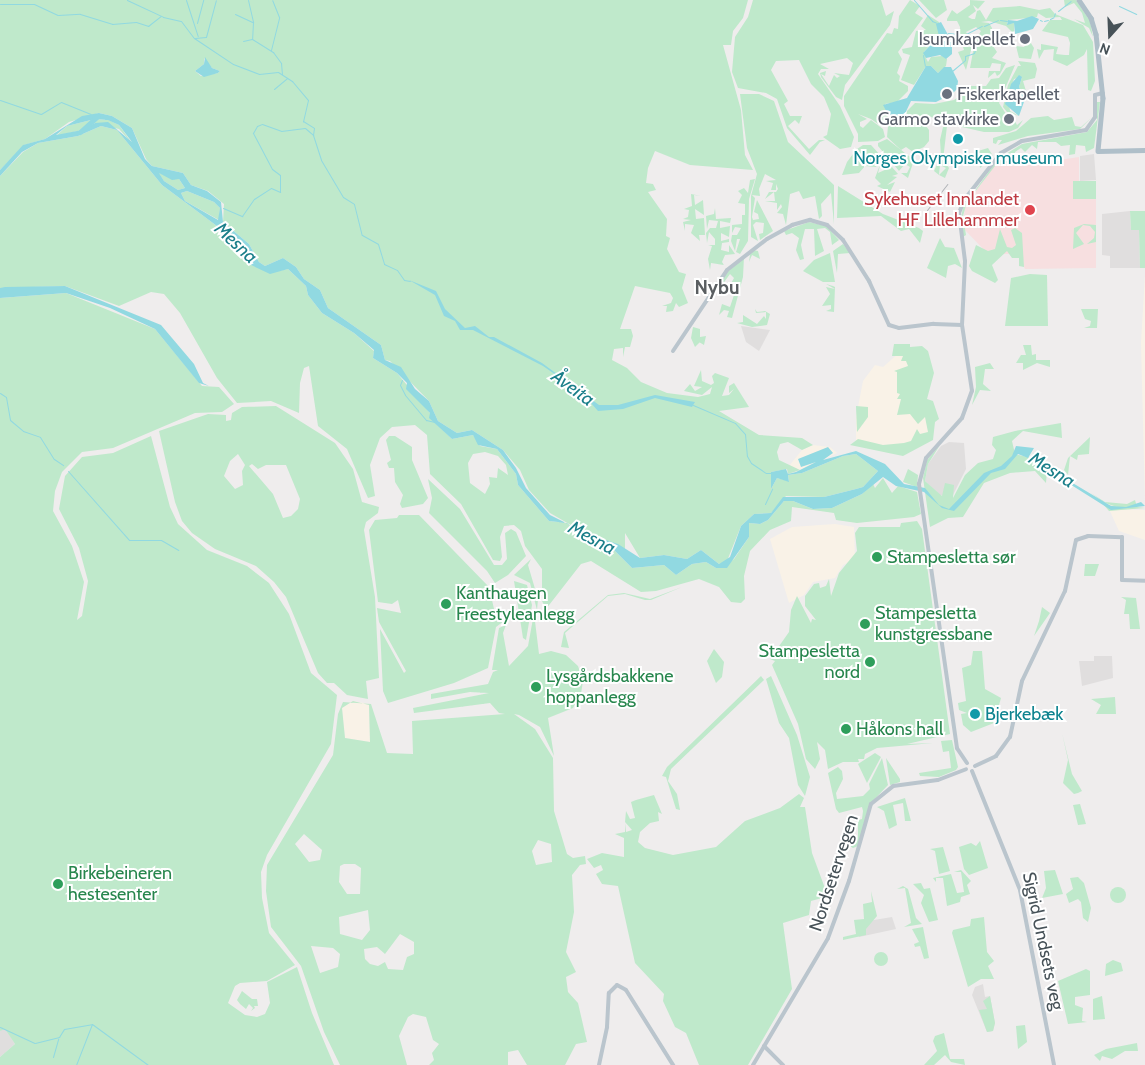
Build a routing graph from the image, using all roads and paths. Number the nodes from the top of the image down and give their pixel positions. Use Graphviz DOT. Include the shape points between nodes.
graph roads {
  1 [pos="1079,0"];
  2 [pos="1103,93"];
  3 [pos="1145,150"];
  4 [pos="962,326"];
  5 [pos="673,351"];
  6 [pos="1145,581"];
  7 [pos="967,763"];
  8 [pos="975,766"];
  9 [pos="966,769"];
  10 [pos="972,771"];
  11 [pos="764,1046"];
  12 [pos="761,1051"];
  13 [pos="774,1056"];
  14 [pos="599,1065"];
  15 [pos="674,1065"];
  16 [pos="753,1065"];
  17 [pos="783,1065"];
  18 [pos="1054,1065"];
  1 -- 2 [label="main road" via="1094,26"];
  2 -- 3 [label="main road" via="1098,151"];
  2 -- 4 [label="street" via="1094,95 1095,117 1086,130 1022,141 1006,149 964,200 958,222 965,261"];
  4 -- 5 [label="street" via="934,324 895,328 885,321 869,281 843,240 824,223 804,221 767,238 727,270"];
  4 -- 7 [label="street" via="972,377 969,404 957,425 931,450 920,472 921,499 957,748"];
  6 -- 8 [label="street" via="1122,580 1122,537 1101,535 1077,539 1065,591 1022,681 1010,737 996,756"];
  7 -- 8 [label="street"];
  7 -- 9 [label="street"];
  8 -- 10 [label="street"];
  9 -- 10 [label="street"];
  9 -- 11 [label="street, Nordsetervegen" via="938,780 897,785 884,791 867,813 849,881 828,938"];
  10 -- 18 [label="street, Sigrid Undsets veg" via="1020,890"];
  11 -- 12 [label="street, Nordsetervegen"];
  11 -- 13 [label="street"];
  12 -- 13 [label="street"];
  12 -- 16 [label="street, Nordsetervegen"];
  13 -- 17 [label="street"];
  14 -- 15 [label="street" via="608,1027 609,993 617,985 626,990"];
}
